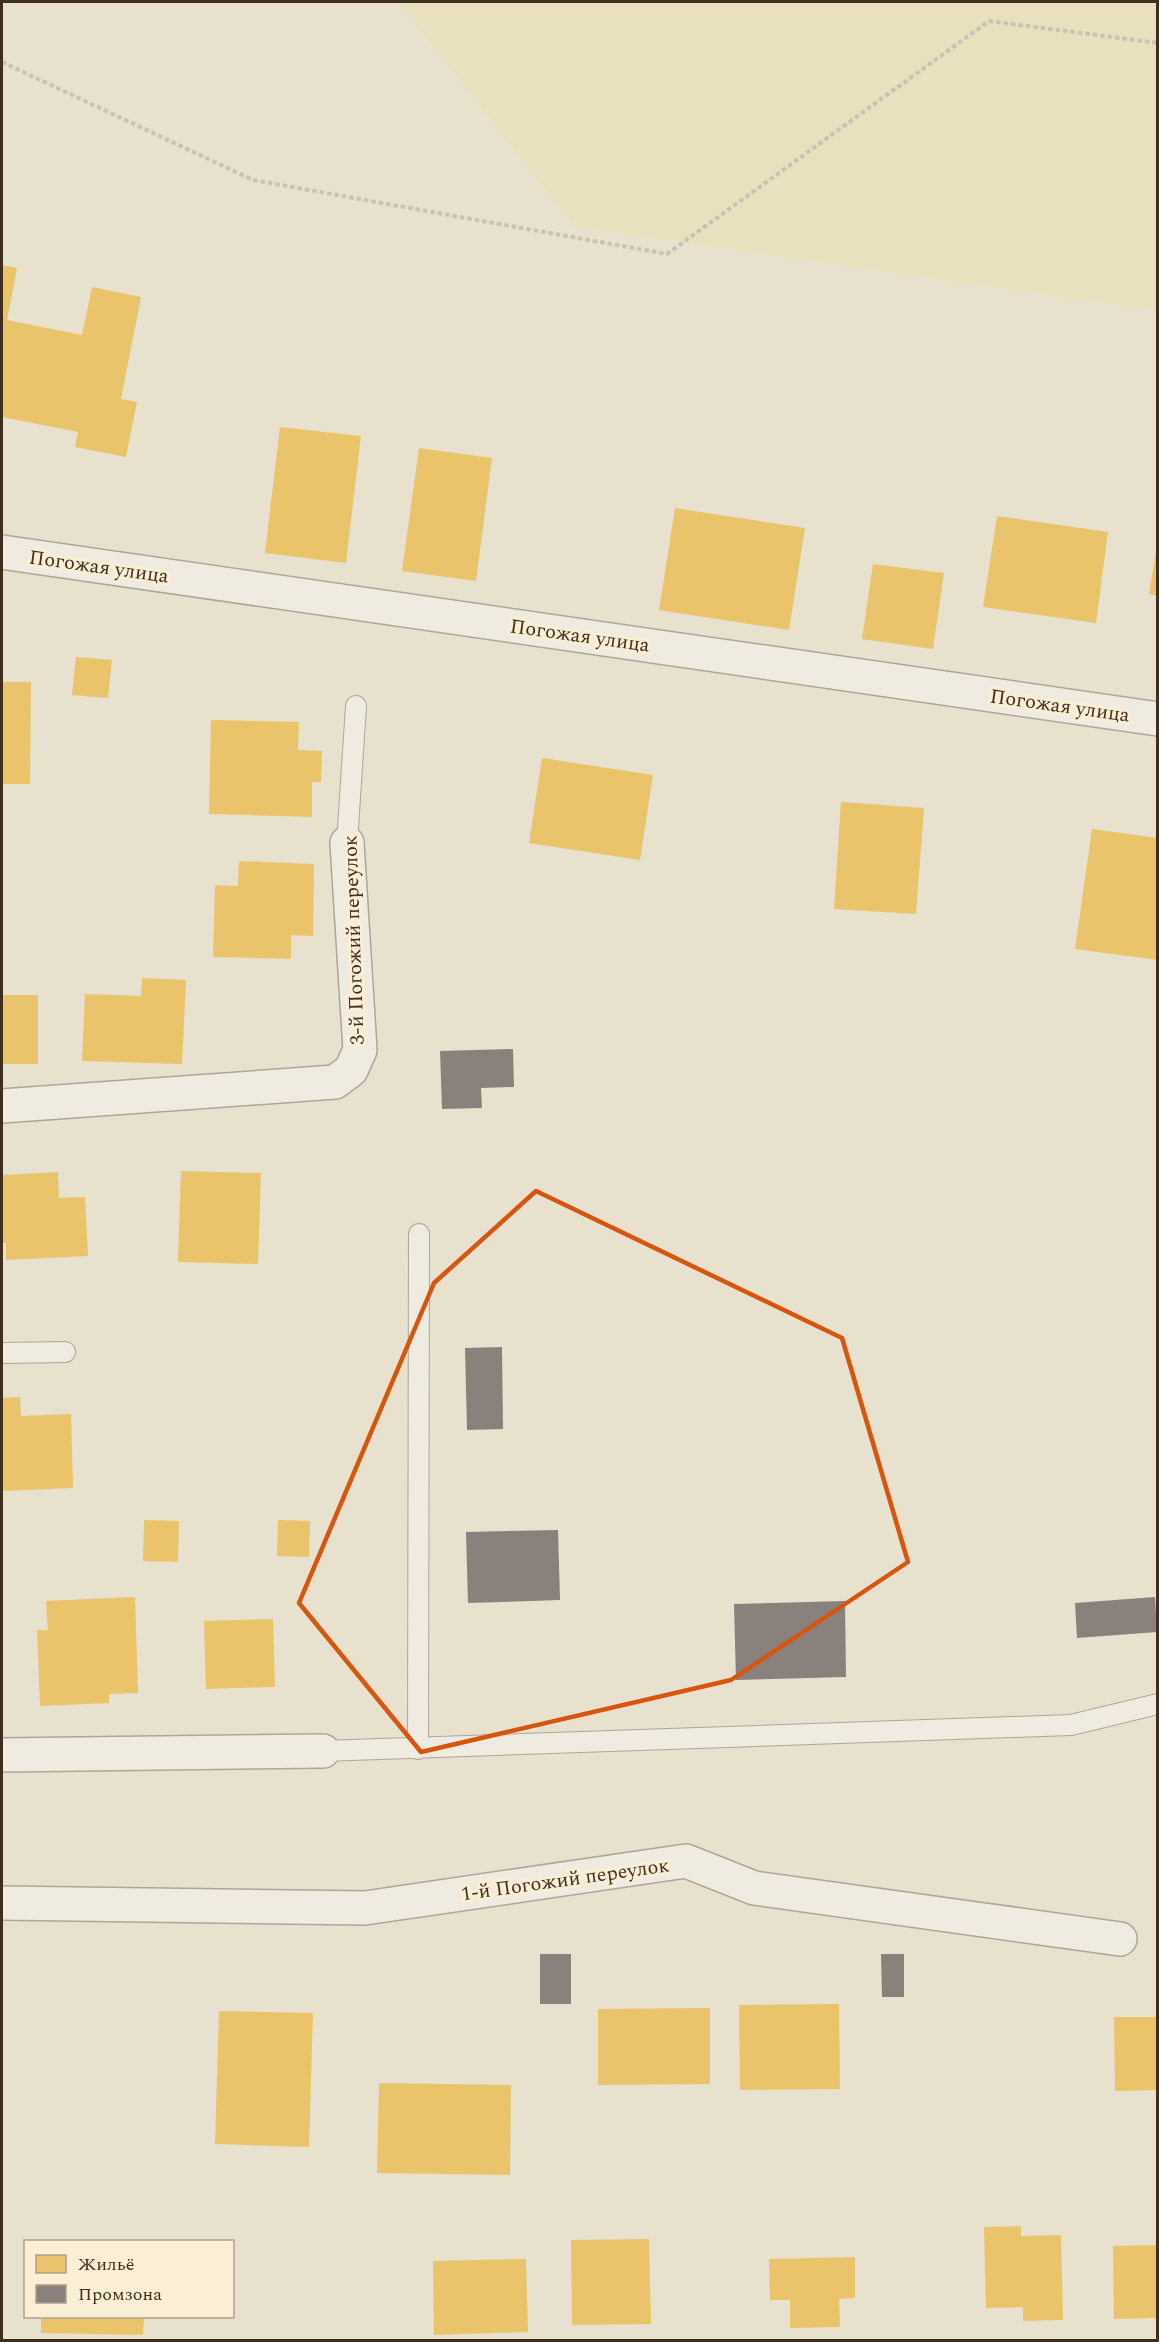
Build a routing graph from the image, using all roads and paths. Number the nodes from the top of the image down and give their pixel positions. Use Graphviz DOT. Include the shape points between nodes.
graph roads {
  1 [pos="1158,43"];
  2 [pos="2,62"];
  3 [pos="2,552"];
  4 [pos="356,706"];
  5 [pos="1158,719"];
  6 [pos="347,843"];
  7 [pos="2,1106"];
  8 [pos="419,1234"];
  9 [pos="65,1352"];
  10 [pos="2,1353"];
  11 [pos="1158,1704"];
  12 [pos="418,1749"];
  13 [pos="323,1751"];
  14 [pos="2,1755"];
  15 [pos="2,1903"];
  16 [pos="1120,1939"];
  1 -- 2 [label="path" via="990,21 667,254 253,180"];
  3 -- 5 [label="street, Погожая улица"];
  4 -- 6 [label="lane, 3-й Погожий переулок"];
  6 -- 7 [label="street, 3-й Погожий переулок" via="360,1050 351,1070 335,1082"];
  8 -- 12 [label="lane"];
  9 -- 10 [label="lane"];
  11 -- 12 [label="lane" via="1071,1725"];
  12 -- 13 [label="lane"];
  13 -- 14 [label="street"];
  15 -- 16 [label="street, 1-й Погожий переулок" via="365,1908 686,1861 754,1888"];
}
